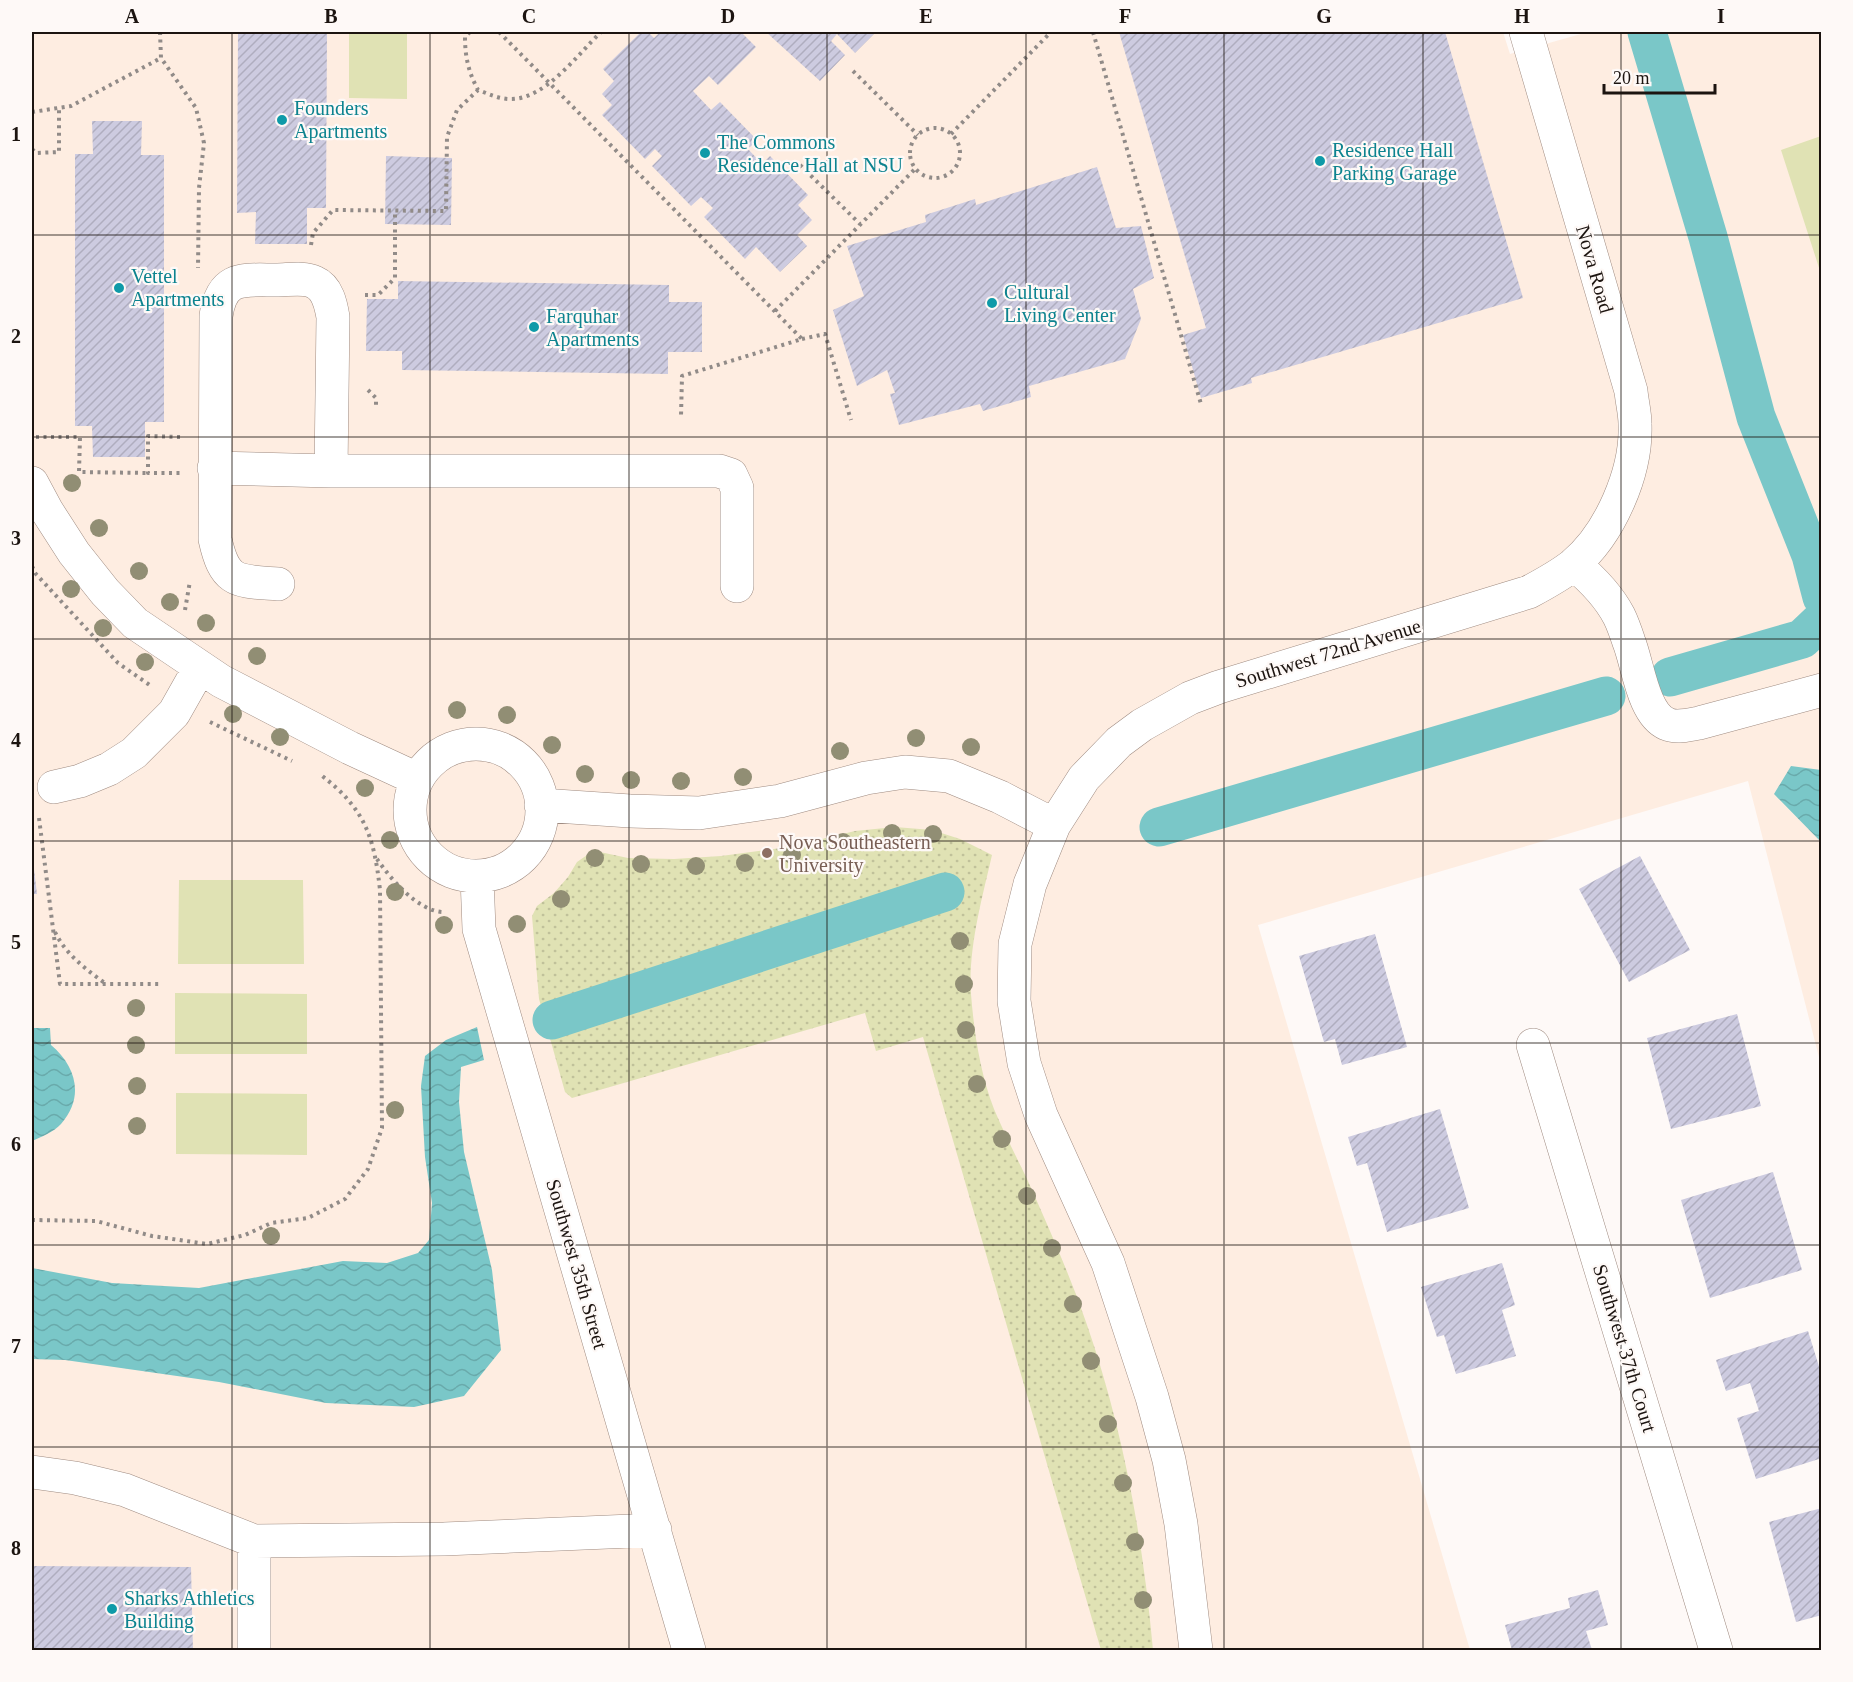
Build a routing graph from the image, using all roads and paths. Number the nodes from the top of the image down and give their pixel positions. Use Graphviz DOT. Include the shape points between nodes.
graph roads {
  1 [pos="470,32"];
  2 [pos="499,32"];
  3 [pos="601,32"];
  4 [pos="1051,32"];
  5 [pos="1093,32"];
  6 [pos="1526,32"];
  7 [pos="161,58"];
  8 [pos="853,71"];
  9 [pos="550,83"];
  10 [pos="478,90"];
  11 [pos="59,109"];
  12 [pos="32,112"];
  13 [pos="951,134"];
  14 [pos="918,135"];
  15 [pos="32,149"];
  16 [pos="800,165"];
  17 [pos="915,169"];
  18 [pos="860,224"];
  19 [pos="310,254"];
  20 [pos="775,311"];
  21 [pos="802,339"];
  22 [pos="1201,404"];
  23 [pos="681,416"];
  24 [pos="851,420"];
  25 [pos="36,437"];
  26 [pos="184,437"];
  27 [pos="199,470"];
  28 [pos="331,471"];
  29 [pos="148,473"];
  30 [pos="32,483"];
  31 [pos="1616,508"];
  32 [pos="1574,564"];
  33 [pos="279,584"];
  34 [pos="737,586"];
  35 [pos="200,667"];
  36 [pos="1821,690"];
  37 [pos="208,721"];
  38 [pos="295,762"];
  39 [pos="315,771"];
  40 [pos="417,779"];
  41 [pos="46,800"];
  42 [pos="541,805"];
  43 [pos="1054,825"];
  44 [pos="376,858"];
  45 [pos="477,877"];
  46 [pos="447,912"];
  47 [pos="53,927"];
  48 [pos="107,984"];
  49 [pos="159,984"];
  50 [pos="1533,1045"];
  51 [pos="32,1220"];
  52 [pos="32,1472"];
  53 [pos="655,1530"];
  54 [pos="254,1541"];
  55 [pos="254,1650"];
  56 [pos="689,1650"];
  57 [pos="1196,1650"];
  58 [pos="1716,1650"];
  1 -- 10 [label="path" via="465,37 465,51 468,71"];
  2 -- 9 [label="path"];
  3 -- 9 [label="path"];
  4 -- 13 [label="path"];
  5 -- 22 [label="path"];
  6 -- 31 [label="street, Nova Road" via="1631,391 1635,425 1632,454"];
  7 -- 11 [label="path"];
  8 -- 14 [label="path"];
  9 -- 10 [label="path" via="540,91 511,99"];
  9 -- 20 [label="path"];
  10 -- 19 [label="path" via="457,110 447,137 446,211 333,210 312,233"];
  11 -- 12 [label="path"];
  11 -- 15 [label="path" via="59,152 36,153"];
  13 -- 14 [label="path" via="930,128"];
  13 -- 17 [label="path" via="960,157 952,171 937,178"];
  14 -- 17 [label="path" via="910,148"];
  16 -- 18 [label="path"];
  17 -- 18 [label="path"];
  18 -- 20 [label="path"];
  20 -- 21 [label="path"];
  21 -- 23 [label="path" via="682,376"];
  21 -- 24 [label="path" via="825,334"];
  25 -- 29 [label="path" via="80,437 79,472"];
  26 -- 29 [label="path" via="148,436"];
  27 -- 28 [label="street"];
  27 -- 28 [label="street" via="218,300 240,280 302,280 315,282 323,289 333,317"];
  27 -- 29 [label="path"];
  27 -- 33 [label="street" via="214,539 226,571 247,582"];
  28 -- 34 [label="street" via="719,471 731,476 736,488"];
  30 -- 35 [label="street" via="74,553 105,592 135,623"];
  31 -- 32 [label="street, Southwest 72nd Avenue"];
  32 -- 36 [label="street" via="1595,581 1618,614 1646,700 1654,715 1667,724 1699,723"];
  32 -- 43 [label="street, Southwest 72nd Avenue" via="1529,592 1219,687 1173,706 1142,725 1101,759"];
  35 -- 40 [label="street" via="350,748"];
  35 -- 41 [label="street" via="174,713 134,753"];
  37 -- 38 [label="path"];
  39 -- 44 [label="path" via="338,789 360,815"];
  40 -- 42 [label="street" via="430,762 447,750 467,744 488,745 525,766 536,784"];
  40 -- 45 [label="street" via="410,801 411,824 420,845 435,862 455,873"];
  41 -- 47 [label="path"];
  42 -- 43 [label="street" via="699,813 780,801 905,772 949,776 1000,796"];
  42 -- 45 [label="street" via="540,826 531,846 517,862 499,873"];
  43 -- 57 [label="street, Southwest 72nd Avenue" via="1030,884 1015,944 1014,1001 1024,1063 1041,1115 1108,1263 1152,1397 1181,1524"];
  44 -- 46 [label="path" via="413,898 439,912"];
  44 -- 51 [label="path" via="380,890 382,1128 368,1169 345,1199 308,1218 271,1223 245,1235 207,1244 152,1236 96,1221"];
  45 -- 53 [label="street, Southwest 35th Street" via="479,929"];
  47 -- 48 [label="path" via="72,957"];
  47 -- 48 [label="path" via="60,984"];
  48 -- 49 [label="path"];
  50 -- 58 [label="street, Southwest 37th Court"];
  52 -- 54 [label="street" via="124,1490"];
  53 -- 54 [label="street" via="444,1539"];
  53 -- 56 [label="street, Southwest 35th Street"];
  54 -- 55 [label="street"];
}
